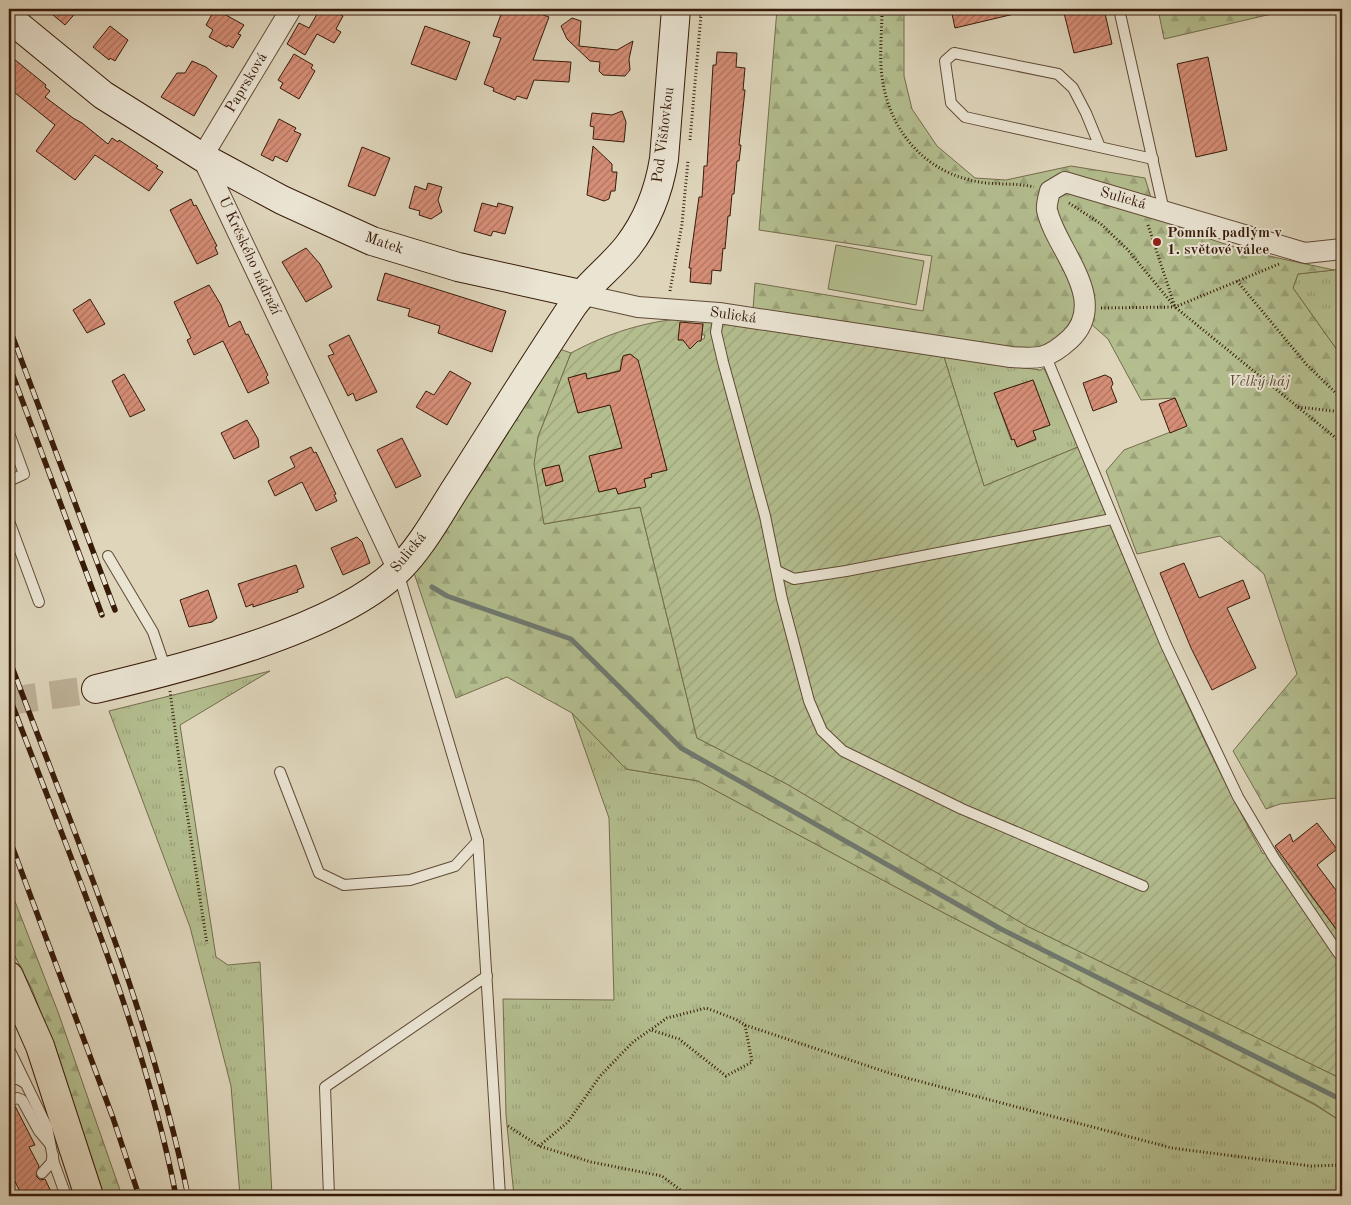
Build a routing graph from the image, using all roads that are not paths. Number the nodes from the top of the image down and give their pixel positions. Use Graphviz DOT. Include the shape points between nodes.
graph roads {
  1 [pos="291,9"];
  2 [pos="674,9"];
  3 [pos="1119,9"];
  4 [pos="9,18"];
  5 [pos="1100,147"];
  6 [pos="202,158"];
  7 [pos="1153,158"];
  8 [pos="1164,211"];
  9 [pos="1342,249"];
  10 [pos="580,294"];
  11 [pos="719,313"];
  12 [pos="1046,357"];
  13 [pos="9,433"];
  14 [pos="9,481"];
  15 [pos="1112,519"];
  16 [pos="9,521"];
  17 [pos="108,556"];
  18 [pos="398,570"];
  19 [pos="777,571"];
  20 [pos="39,602"];
  21 [pos="166,671"];
  22 [pos="96,689"];
  23 [pos="280,772"];
  24 [pos="478,841"];
  25 [pos="1143,886"];
  26 [pos="1339,954"];
  27 [pos="486,976"];
  28 [pos="11,989"];
  29 [pos="9,1049"];
  30 [pos="9,1079"];
  31 [pos="25,1083"];
  32 [pos="9,1101"];
  33 [pos="51,1150"];
  34 [pos="42,1173"];
  35 [pos="66,1196"];
  36 [pos="89,1196"];
  37 [pos="329,1196"];
  38 [pos="500,1196"];
  1 -- 6 [label="street, Paprsková"];
  2 -- 10 [label="street, Pod Višňovkou" via="661,179 644,222 628,246"];
  3 -- 7 [label="lane"];
  4 -- 6 [label="street" via="103,95"];
  5 -- 5 [label="lane" via="966,117 951,103 944,61 954,53 1058,74 1072,88"];
  5 -- 7 [label="lane"];
  6 -- 10 [label="street, Matek" via="282,200 372,241 458,266"];
  6 -- 18 [label="street, U Krčského nádraží"];
  7 -- 8 [label="lane"];
  8 -- 9 [label="street, Sulická" via="1305,253"];
  8 -- 12 [label="street, Sulická" via="1065,182 1050,191 1047,208 1076,267 1086,308 1077,331"];
  10 -- 11 [label="street, Sulická" via="638,307"];
  10 -- 18 [label="street, Sulická" via="428,531"];
  11 -- 12 [label="street, Sulická" via="1011,357"];
  11 -- 19 [label="lane" via="716,332"];
  12 -- 15 [label="lane"];
  13 -- 14 [label="lane" via="24,474"];
  15 -- 19 [label="lane" via="846,571 794,579"];
  15 -- 26 [label="lane" via="1166,645 1238,796 1274,858"];
  16 -- 20 [label="lane"];
  17 -- 21 [label="lane" via="153,632"];
  18 -- 21 [label="street, Sulická" via="369,593 309,624"];
  18 -- 24 [label="lane"];
  19 -- 25 [label="lane" via="809,701 822,731 843,751 962,809"];
  21 -- 22 [label="street, Sulická"];
  23 -- 24 [label="lane" via="319,873 344,886 410,880 455,866"];
  24 -- 27 [label="lane"];
  27 -- 37 [label="lane" via="325,1087"];
  27 -- 38 [label="lane"];
  28 -- 36 [label="highway" via="40,1046"];
  29 -- 31 [label="lane"];
  30 -- 31 [label="lane"];
  31 -- 33 [label="lane" via="47,1127"];
  32 -- 33 [label="lane" via="20,1098 24,1102"];
  33 -- 34 [label="lane" via="51,1162"];
  33 -- 35 [label="lane"];
}
